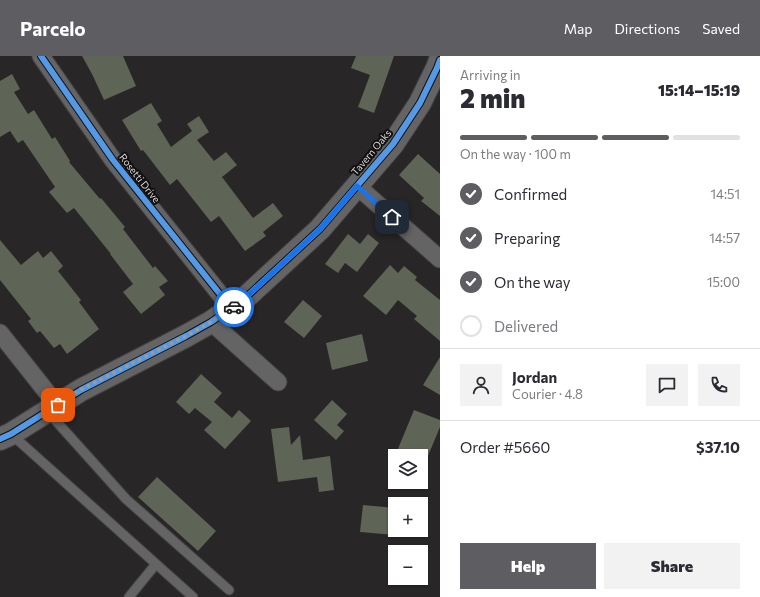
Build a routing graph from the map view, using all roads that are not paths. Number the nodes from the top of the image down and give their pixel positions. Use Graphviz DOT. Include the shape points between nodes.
graph roads {
  1 [pos="41,56"];
  2 [pos="440,60"];
  3 [pos="357,186"];
  4 [pos="440,259"];
  5 [pos="231,308"];
  6 [pos="211,322"];
  7 [pos="0,333"];
  8 [pos="278,382"];
  9 [pos="52,408"];
  10 [pos="4,441"];
  11 [pos="156,564"];
  12 [pos="229,590"];
  13 [pos="129,597"];
  14 [pos="193,597"];
  1 -- 5 [label="street, Rosetti Drive" via="113,160"];
  2 -- 3 [label="street, Tavern Oaks" via="420,103 393,144"];
  3 -- 4 [label="street"];
  3 -- 5 [label="street, Tavern Oaks" via="320,229"];
  5 -- 6 [label="street, Tavern Oaks"];
  6 -- 8 [label="street"];
  6 -- 9 [label="street, Tavern Oaks" via="80,390"];
  7 -- 9 [label="street"];
  9 -- 10 [label="street, Tavern Oaks"];
  9 -- 12 [label="lane" via="126,499"];
  10 -- 11 [label="lane"];
  11 -- 13 [label="lane"];
  11 -- 14 [label="lane"];
}
